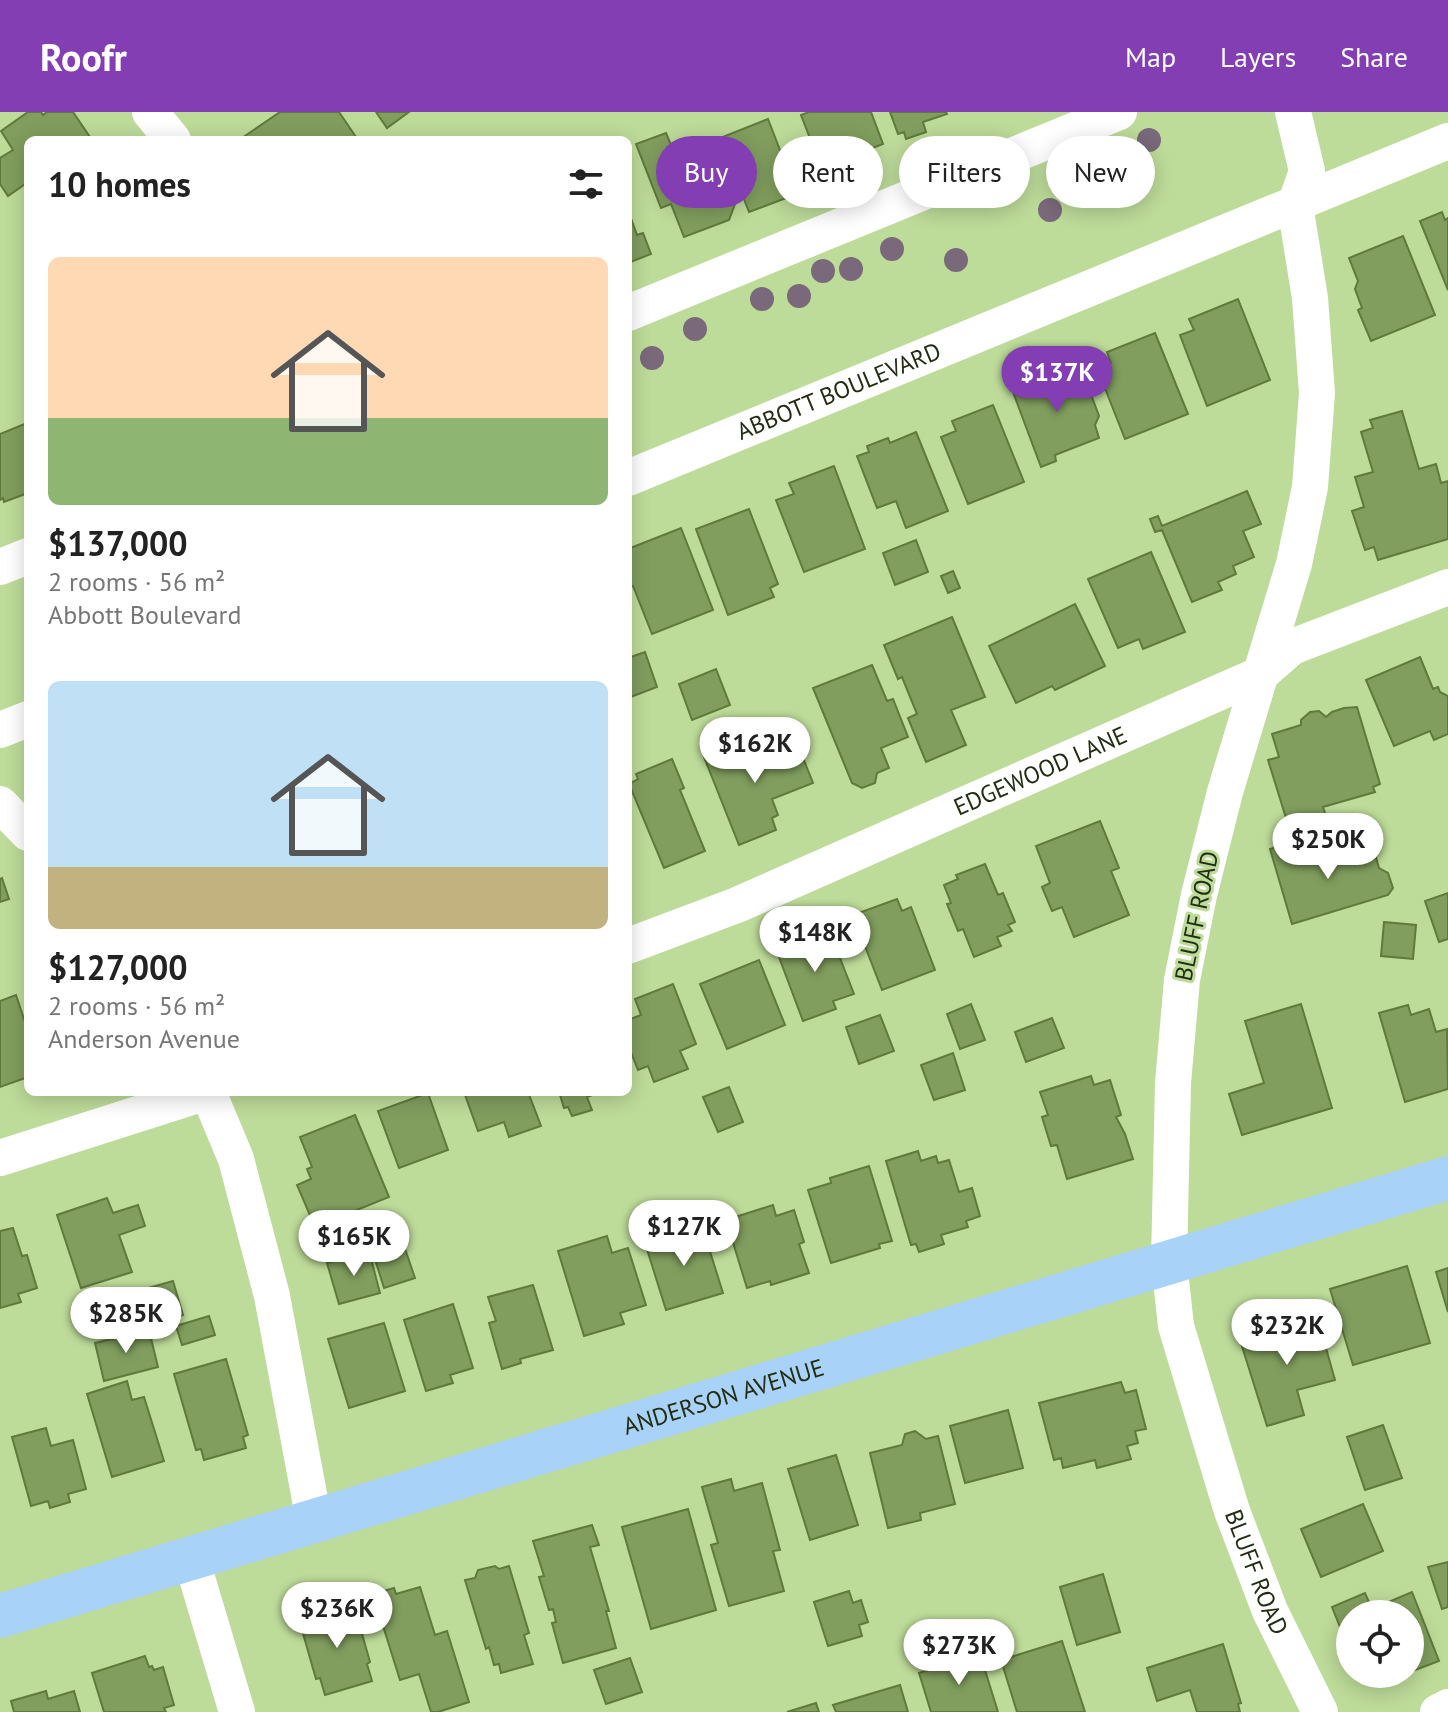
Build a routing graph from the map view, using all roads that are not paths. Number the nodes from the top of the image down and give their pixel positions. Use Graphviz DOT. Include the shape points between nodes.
graph roads {
  1 [pos="150,112"];
  2 [pos="1119,112"];
  3 [pos="1293,112"];
  4 [pos="170,136"];
  5 [pos="1448,141"];
  6 [pos="1295,205"];
  7 [pos="632,311"];
  8 [pos="632,476"];
  9 [pos="24,558"];
  10 [pos="0,567"];
  11 [pos="1448,587"];
  12 [pos="1261,674"];
  13 [pos="24,721"];
  14 [pos="0,730"];
  15 [pos="0,804"];
  16 [pos="24,829"];
  17 [pos="632,944"];
  18 [pos="194,1096"];
  19 [pos="209,1096"];
  20 [pos="0,1158"];
  21 [pos="1448,1178"];
  22 [pos="1169,1262"];
  23 [pos="314,1521"];
  24 [pos="191,1558"];
  25 [pos="0,1616"];
  26 [pos="1448,1707"];
  27 [pos="237,1712"];
  28 [pos="1320,1712"];
  29 [pos="1438,1712"];
  1 -- 4 [label="street"];
  2 -- 7 [label="street"];
  3 -- 6 [label="street, BLUFF ROAD" via="1307,171"];
  5 -- 6 [label="street, ABBOTT BOULEVARD"];
  6 -- 8 [label="street, ABBOTT BOULEVARD"];
  6 -- 12 [label="street, BLUFF ROAD" via="1310,298 1317,393 1311,471 1294,564"];
  9 -- 10 [label="street"];
  11 -- 12 [label="street, EDGEWOOD LANE" via="1292,647"];
  12 -- 17 [label="street, EDGEWOOD LANE" via="737,905"];
  12 -- 22 [label="street, BLUFF ROAD" via="1225,792 1182,980 1173,1083"];
  13 -- 14 [label="street"];
  15 -- 16 [label="street"];
  18 -- 20 [label="street"];
  19 -- 23 [label="street" via="236,1159 272,1296"];
  21 -- 22 [label="main road, ANDERSON AVENUE"];
  22 -- 23 [label="main road, ANDERSON AVENUE"];
  22 -- 28 [label="street, BLUFF ROAD" via="1176,1326 1232,1511 1270,1611"];
  23 -- 24 [label="main road, ANDERSON AVENUE"];
  24 -- 25 [label="main road, ANDERSON AVENUE"];
  24 -- 27 [label="street"];
  26 -- 29 [label="street"];
}
